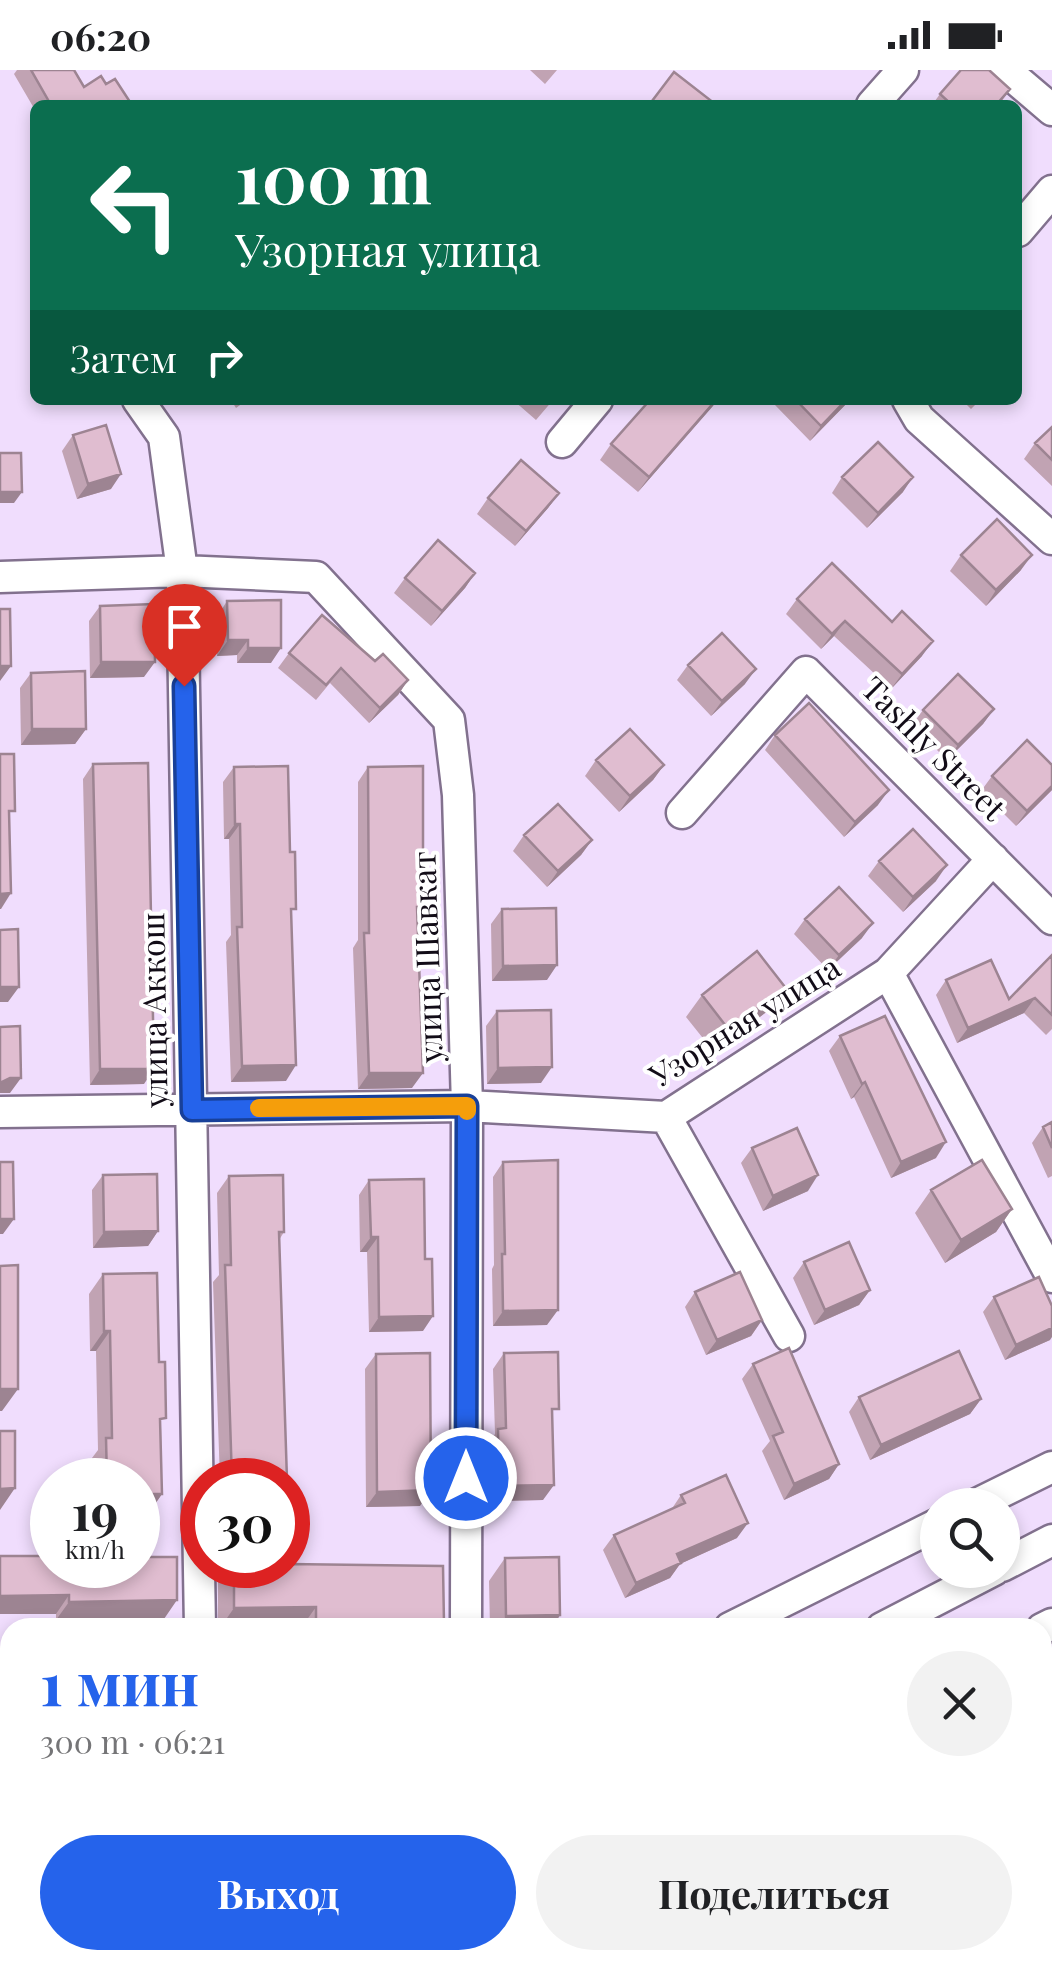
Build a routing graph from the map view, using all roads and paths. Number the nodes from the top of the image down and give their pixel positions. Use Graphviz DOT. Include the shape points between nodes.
graph roads {
  1 [pos="903,70"];
  2 [pos="1006,70"];
  3 [pos="876,100"];
  4 [pos="1052,110"];
  5 [pos="1052,191"];
  6 [pos="1022,226"];
  7 [pos="142,405"];
  8 [pos="593,405"];
  9 [pos="911,405"];
  10 [pos="562,442"];
  11 [pos="1052,539"];
  12 [pos="182,571"];
  13 [pos="0,578"];
  14 [pos="682,813"];
  15 [pos="992,859"];
  16 [pos="1052,919"];
  17 [pos="888,973"];
  18 [pos="467,1106"];
  19 [pos="192,1110"];
  20 [pos="0,1112"];
  21 [pos="666,1117"];
  22 [pos="1052,1277"];
  23 [pos="789,1336"];
  24 [pos="1050,1464"];
  25 [pos="1006,1488"];
  26 [pos="920,1533"];
  27 [pos="1052,1540"];
  28 [pos="1020,1557"];
  29 [pos="959,1588"];
  30 [pos="200,1618"];
  31 [pos="466,1618"];
  32 [pos="750,1618"];
  33 [pos="901,1618"];
  1 -- 3 [label="street"];
  2 -- 4 [label="street"];
  5 -- 6 [label="street"];
  7 -- 12 [label="street, улица Аккош" via="164,436"];
  8 -- 10 [label="street"];
  9 -- 11 [label="street" via="919,420"];
  12 -- 13 [label="street"];
  12 -- 18 [label="street, улица Шавкат" via="316,577 449,720 458,796"];
  12 -- 19 [label="street, улица Аккош"];
  14 -- 15 [label="street, Tashly Street" via="806,672"];
  15 -- 16 [label="street, Tashly Street"];
  15 -- 17 [label="street, Узорная улица"];
  17 -- 21 [label="street, Узорная улица"];
  17 -- 22 [label="street"];
  18 -- 19 [label="street, Узорная улица"];
  18 -- 21 [label="street, Узорная улица"];
  18 -- 31 [label="street, улица Шавкат"];
  19 -- 20 [label="street, Узорная улица"];
  19 -- 30 [label="street, улица Аккош"];
  21 -- 23 [label="street"];
  24 -- 25 [label="street"];
  26 -- 32 [label="street"];
  27 -- 28 [label="street"];
  29 -- 33 [label="street"];
}
